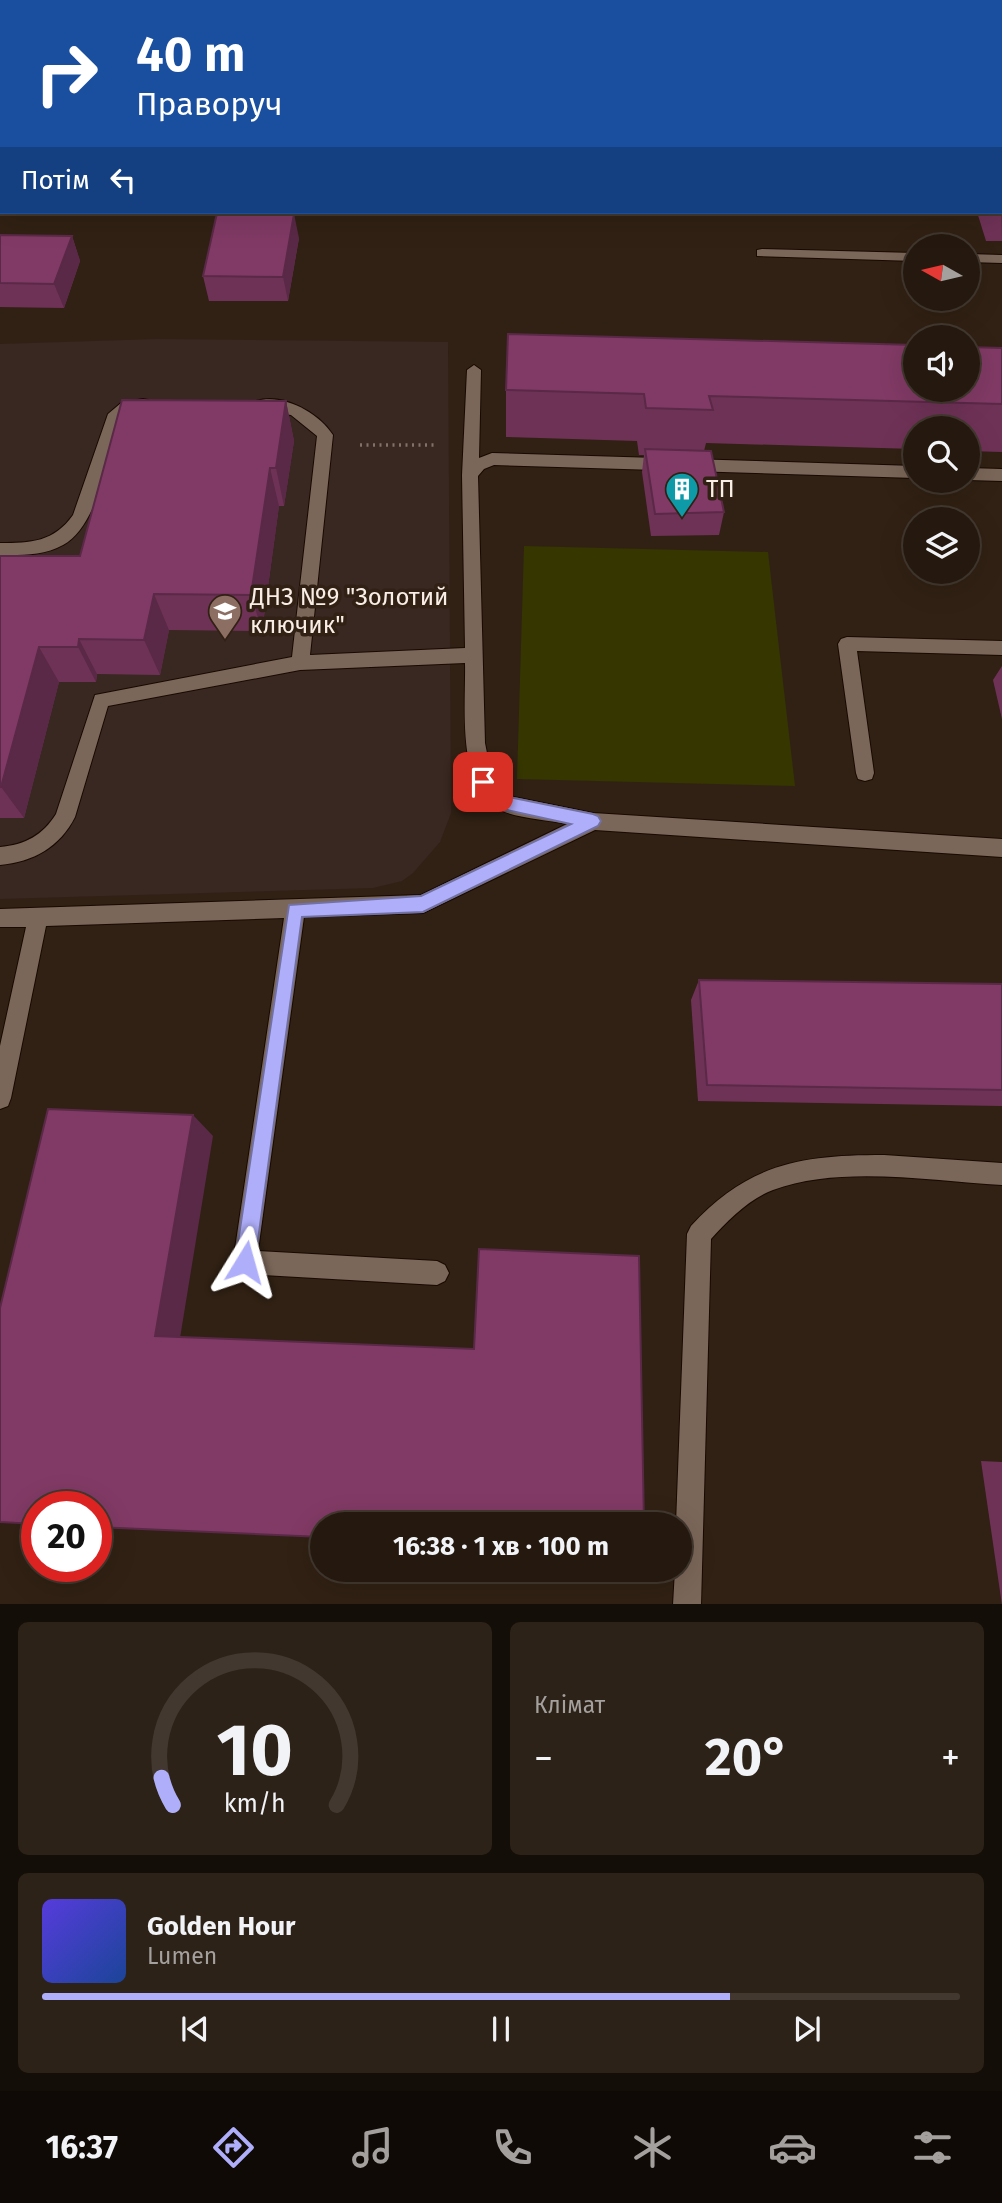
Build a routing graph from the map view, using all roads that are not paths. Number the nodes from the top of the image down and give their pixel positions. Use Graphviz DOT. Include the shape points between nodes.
graph roads {
  1 [pos="762,253"];
  2 [pos="903,257"];
  3 [pos="980,258"];
  4 [pos="1002,259"];
  5 [pos="474,370"];
  6 [pos="163,404"];
  7 [pos="246,405"];
  8 [pos="903,472"];
  9 [pos="980,474"];
  10 [pos="470,475"];
  11 [pos="1002,475"];
  12 [pos="0,549"];
  13 [pos="1002,648"];
  14 [pos="474,655"];
  15 [pos="300,663"];
  16 [pos="865,773"];
  17 [pos="593,821"];
  18 [pos="1002,848"];
  19 [pos="0,856"];
  20 [pos="295,910"];
  21 [pos="38,916"];
  22 [pos="0,918"];
  23 [pos="0,1098"];
  24 [pos="1002,1174"];
  25 [pos="437,1273"];
  26 [pos="687,1604"];
  1 -- 2 [label="lane"];
  3 -- 4 [label="lane"];
  5 -- 10 [label="lane"];
  6 -- 12 [label="lane" via="135,403 113,418 80,517 65,538 54,545"];
  7 -- 15 [label="lane" via="295,409 325,435"];
  8 -- 10 [label="lane" via="492,459"];
  9 -- 11 [label="lane"];
  10 -- 14 [label="lane"];
  13 -- 16 [label="lane" via="847,643"];
  14 -- 15 [label="lane"];
  14 -- 17 [label="lane" via="476,743 483,782 504,803"];
  15 -- 19 [label="lane" via="101,700 58,828 30,850"];
  17 -- 18 [label="lane"];
  17 -- 20 [label="lane" via="423,904"];
  20 -- 21 [label="lane"];
  20 -- 25 [label="lane" via="245,1262"];
  21 -- 22 [label="lane"];
  21 -- 23 [label="lane"];
  24 -- 26 [label="lane" via="810,1169 772,1179 737,1197 699,1234"];
}
